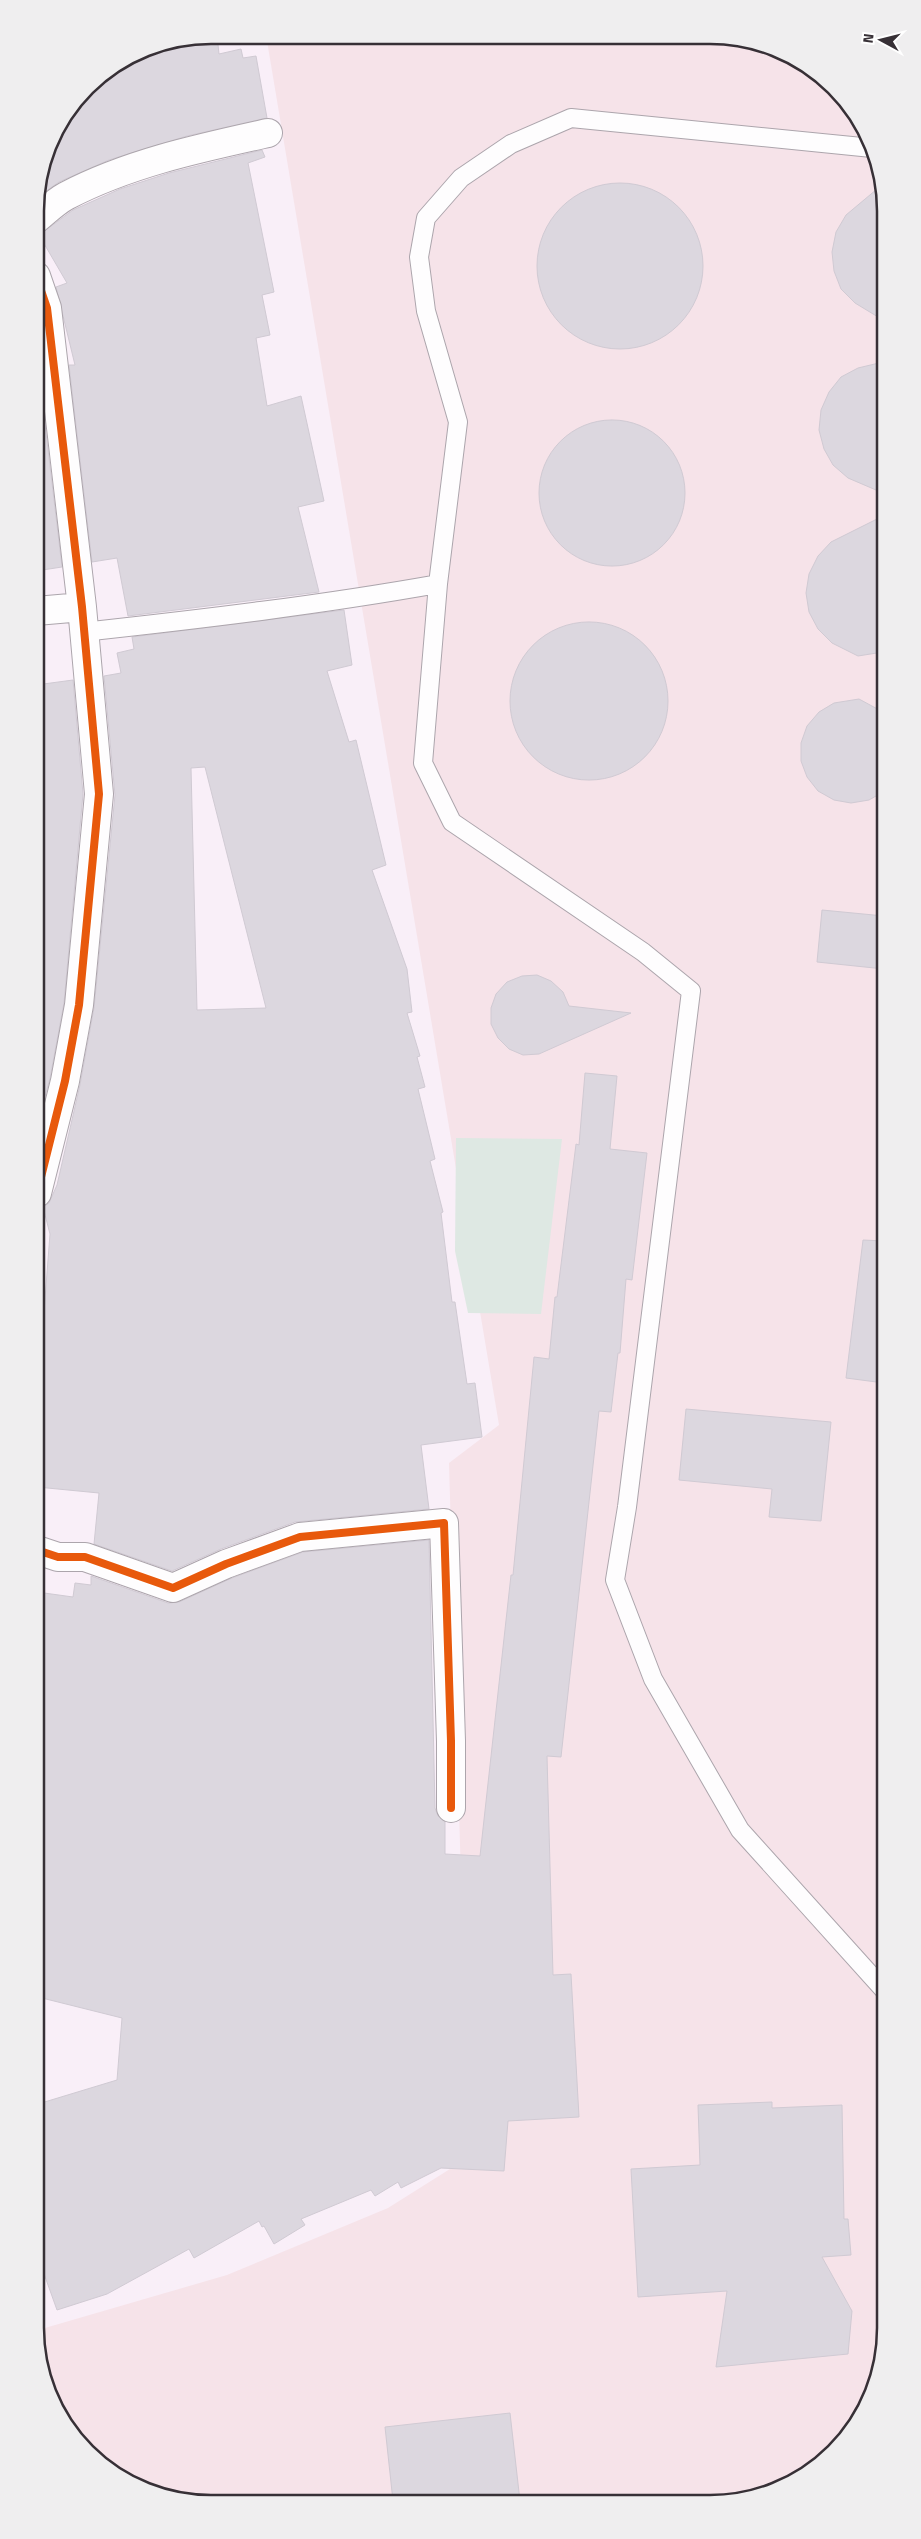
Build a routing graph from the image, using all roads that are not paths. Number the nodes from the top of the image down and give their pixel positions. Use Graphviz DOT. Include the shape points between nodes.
graph roads {
  1 [pos="268,133"];
  2 [pos="864,147"];
  3 [pos="44,213"];
  4 [pos="44,302"];
  5 [pos="438,584"];
  6 [pos="44,612"];
  7 [pos="83,619"];
  8 [pos="44,1140"];
  9 [pos="44,1552"];
  10 [pos="451,1808"];
  11 [pos="877,1982"];
  1 -- 3 [label="street" via="192,150 124,171 65,197"];
  2 -- 5 [label="lane" via="572,118 511,144 461,178 426,218 419,257 426,311 458,422"];
  4 -- 7 [label="street"];
  5 -- 7 [label="lane" via="264,612"];
  5 -- 11 [label="lane" via="423,763 452,822 643,952 691,991 615,1580 653,1679 740,1830"];
  6 -- 7 [label="street"];
  7 -- 8 [label="street" via="99,794 79,1005 65,1081"];
  9 -- 10 [label="street" via="58,1557 85,1557 173,1588 226,1564 300,1537 444,1523"];
}
